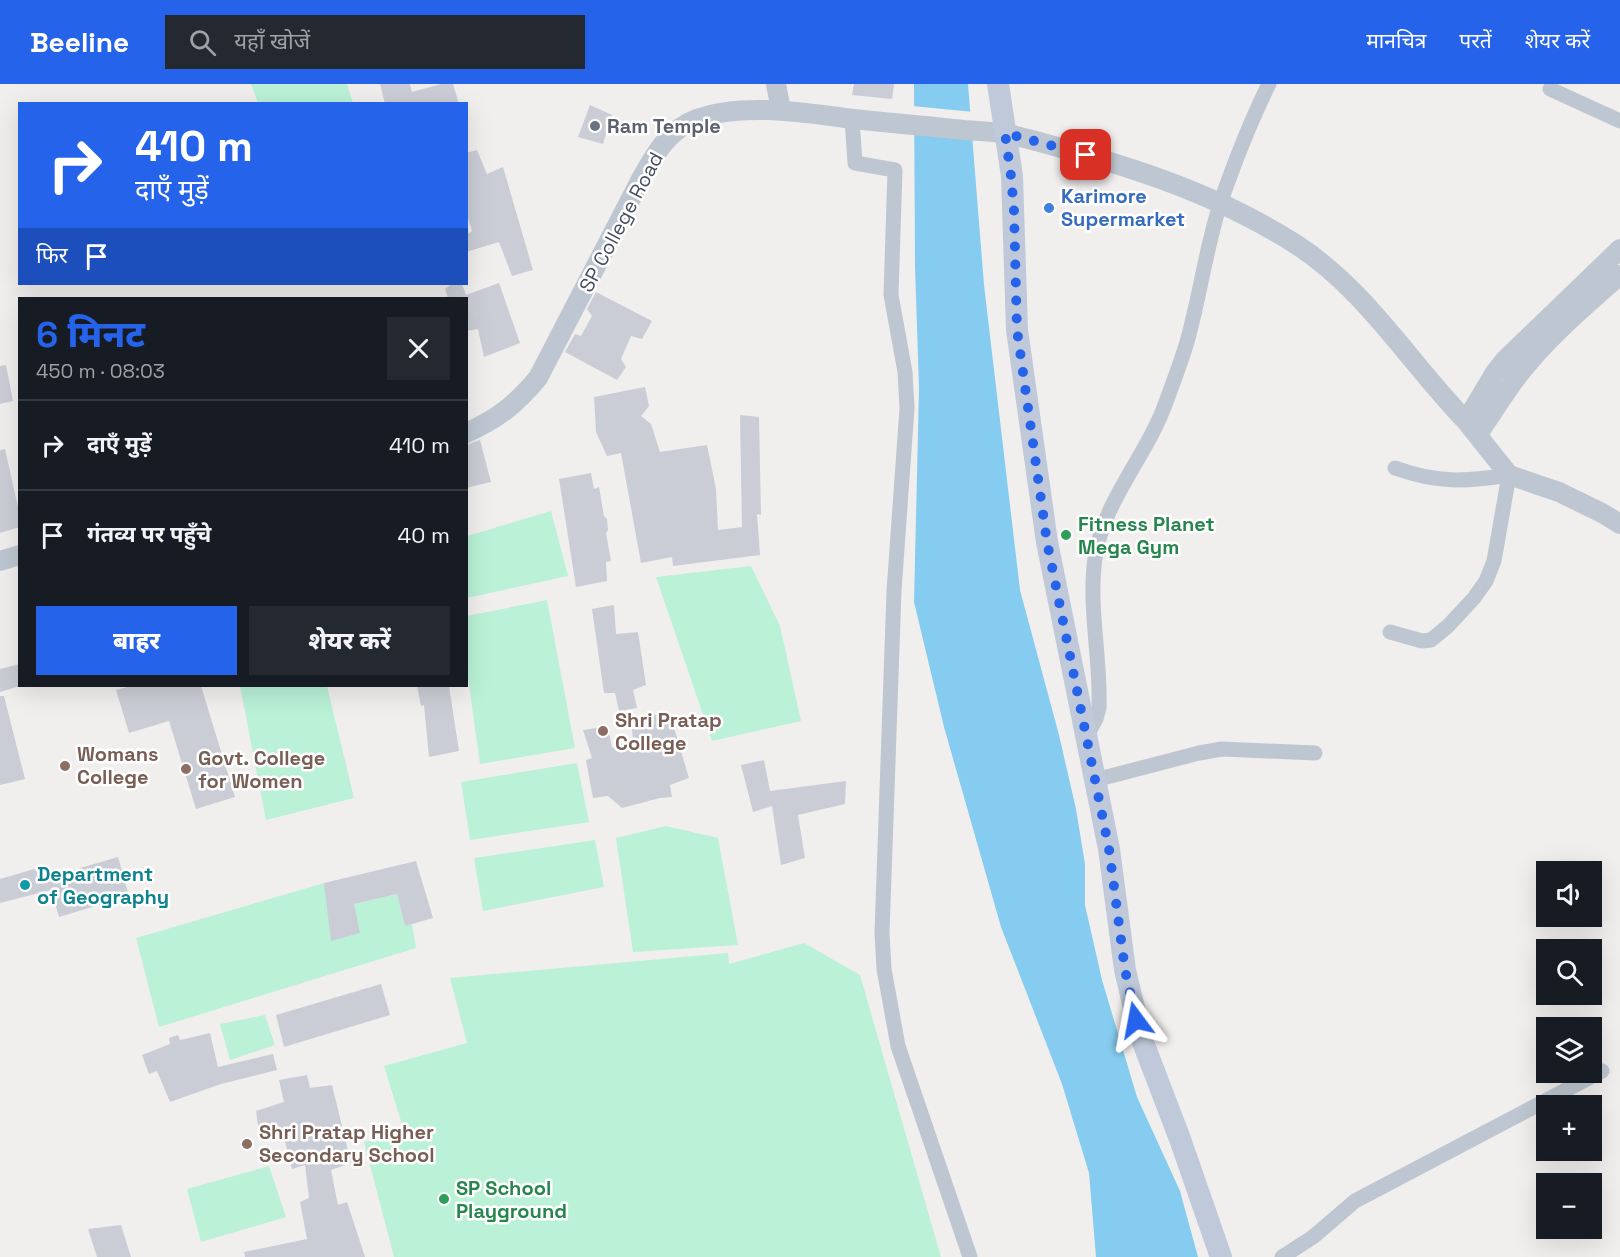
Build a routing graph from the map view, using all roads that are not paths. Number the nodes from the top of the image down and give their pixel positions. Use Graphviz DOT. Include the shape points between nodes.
graph roads {
  1 [pos="776,84"];
  2 [pos="998,84"];
  3 [pos="1269,84"];
  4 [pos="1550,89"];
  5 [pos="781,110"];
  6 [pos="852,118"];
  7 [pos="1620,121"];
  8 [pos="996,133"];
  9 [pos="1221,202"];
  10 [pos="1618,262"];
  11 [pos="1472,427"];
  12 [pos="468,432"];
  13 [pos="1395,468"];
  14 [pos="1509,475"];
  15 [pos="1620,524"];
  16 [pos="18,556"];
  17 [pos="0,561"];
  18 [pos="1390,632"];
  19 [pos="1085,739"];
  20 [pos="1315,753"];
  21 [pos="1095,780"];
  22 [pos="1579,1083"];
  23 [pos="970,1257"];
  24 [pos="1221,1257"];
  25 [pos="1282,1257"];
  1 -- 5 [label="street"];
  2 -- 8 [label="main road"];
  3 -- 9 [label="street"];
  4 -- 7 [label="street"];
  5 -- 6 [label="street, SP College Road"];
  5 -- 12 [label="street, SP College Road" via="717,113 673,132 640,181 538,378 500,417"];
  6 -- 8 [label="street, SP College Road"];
  6 -- 23 [label="street" via="855,163 895,170 891,296 907,390 890,681 884,969 898,1046"];
  8 -- 9 [label="street, SP College Road" via="1127,166"];
  8 -- 19 [label="main road" via="1011,176 1017,330 1047,542"];
  9 -- 11 [label="street, SP College Road" via="1296,244 1340,278"];
  9 -- 19 [label="street" via="1186,343 1166,405 1111,511 1095,557 1099,708"];
  10 -- 11 [label="street"];
  10 -- 11 [label="street" via="1572,294 1512,352 1484,390"];
  11 -- 14 [label="street, SP College Road"];
  13 -- 14 [label="street" via="1421,478 1442,480"];
  14 -- 15 [label="street" via="1559,492"];
  14 -- 18 [label="street" via="1494,561 1474,598 1431,640"];
  16 -- 17 [label="street"];
  19 -- 21 [label="main road"];
  20 -- 21 [label="street" via="1222,749"];
  21 -- 24 [label="main road" via="1109,849 1125,970 1141,1037"];
  22 -- 25 [label="street" via="1355,1201"];
}
